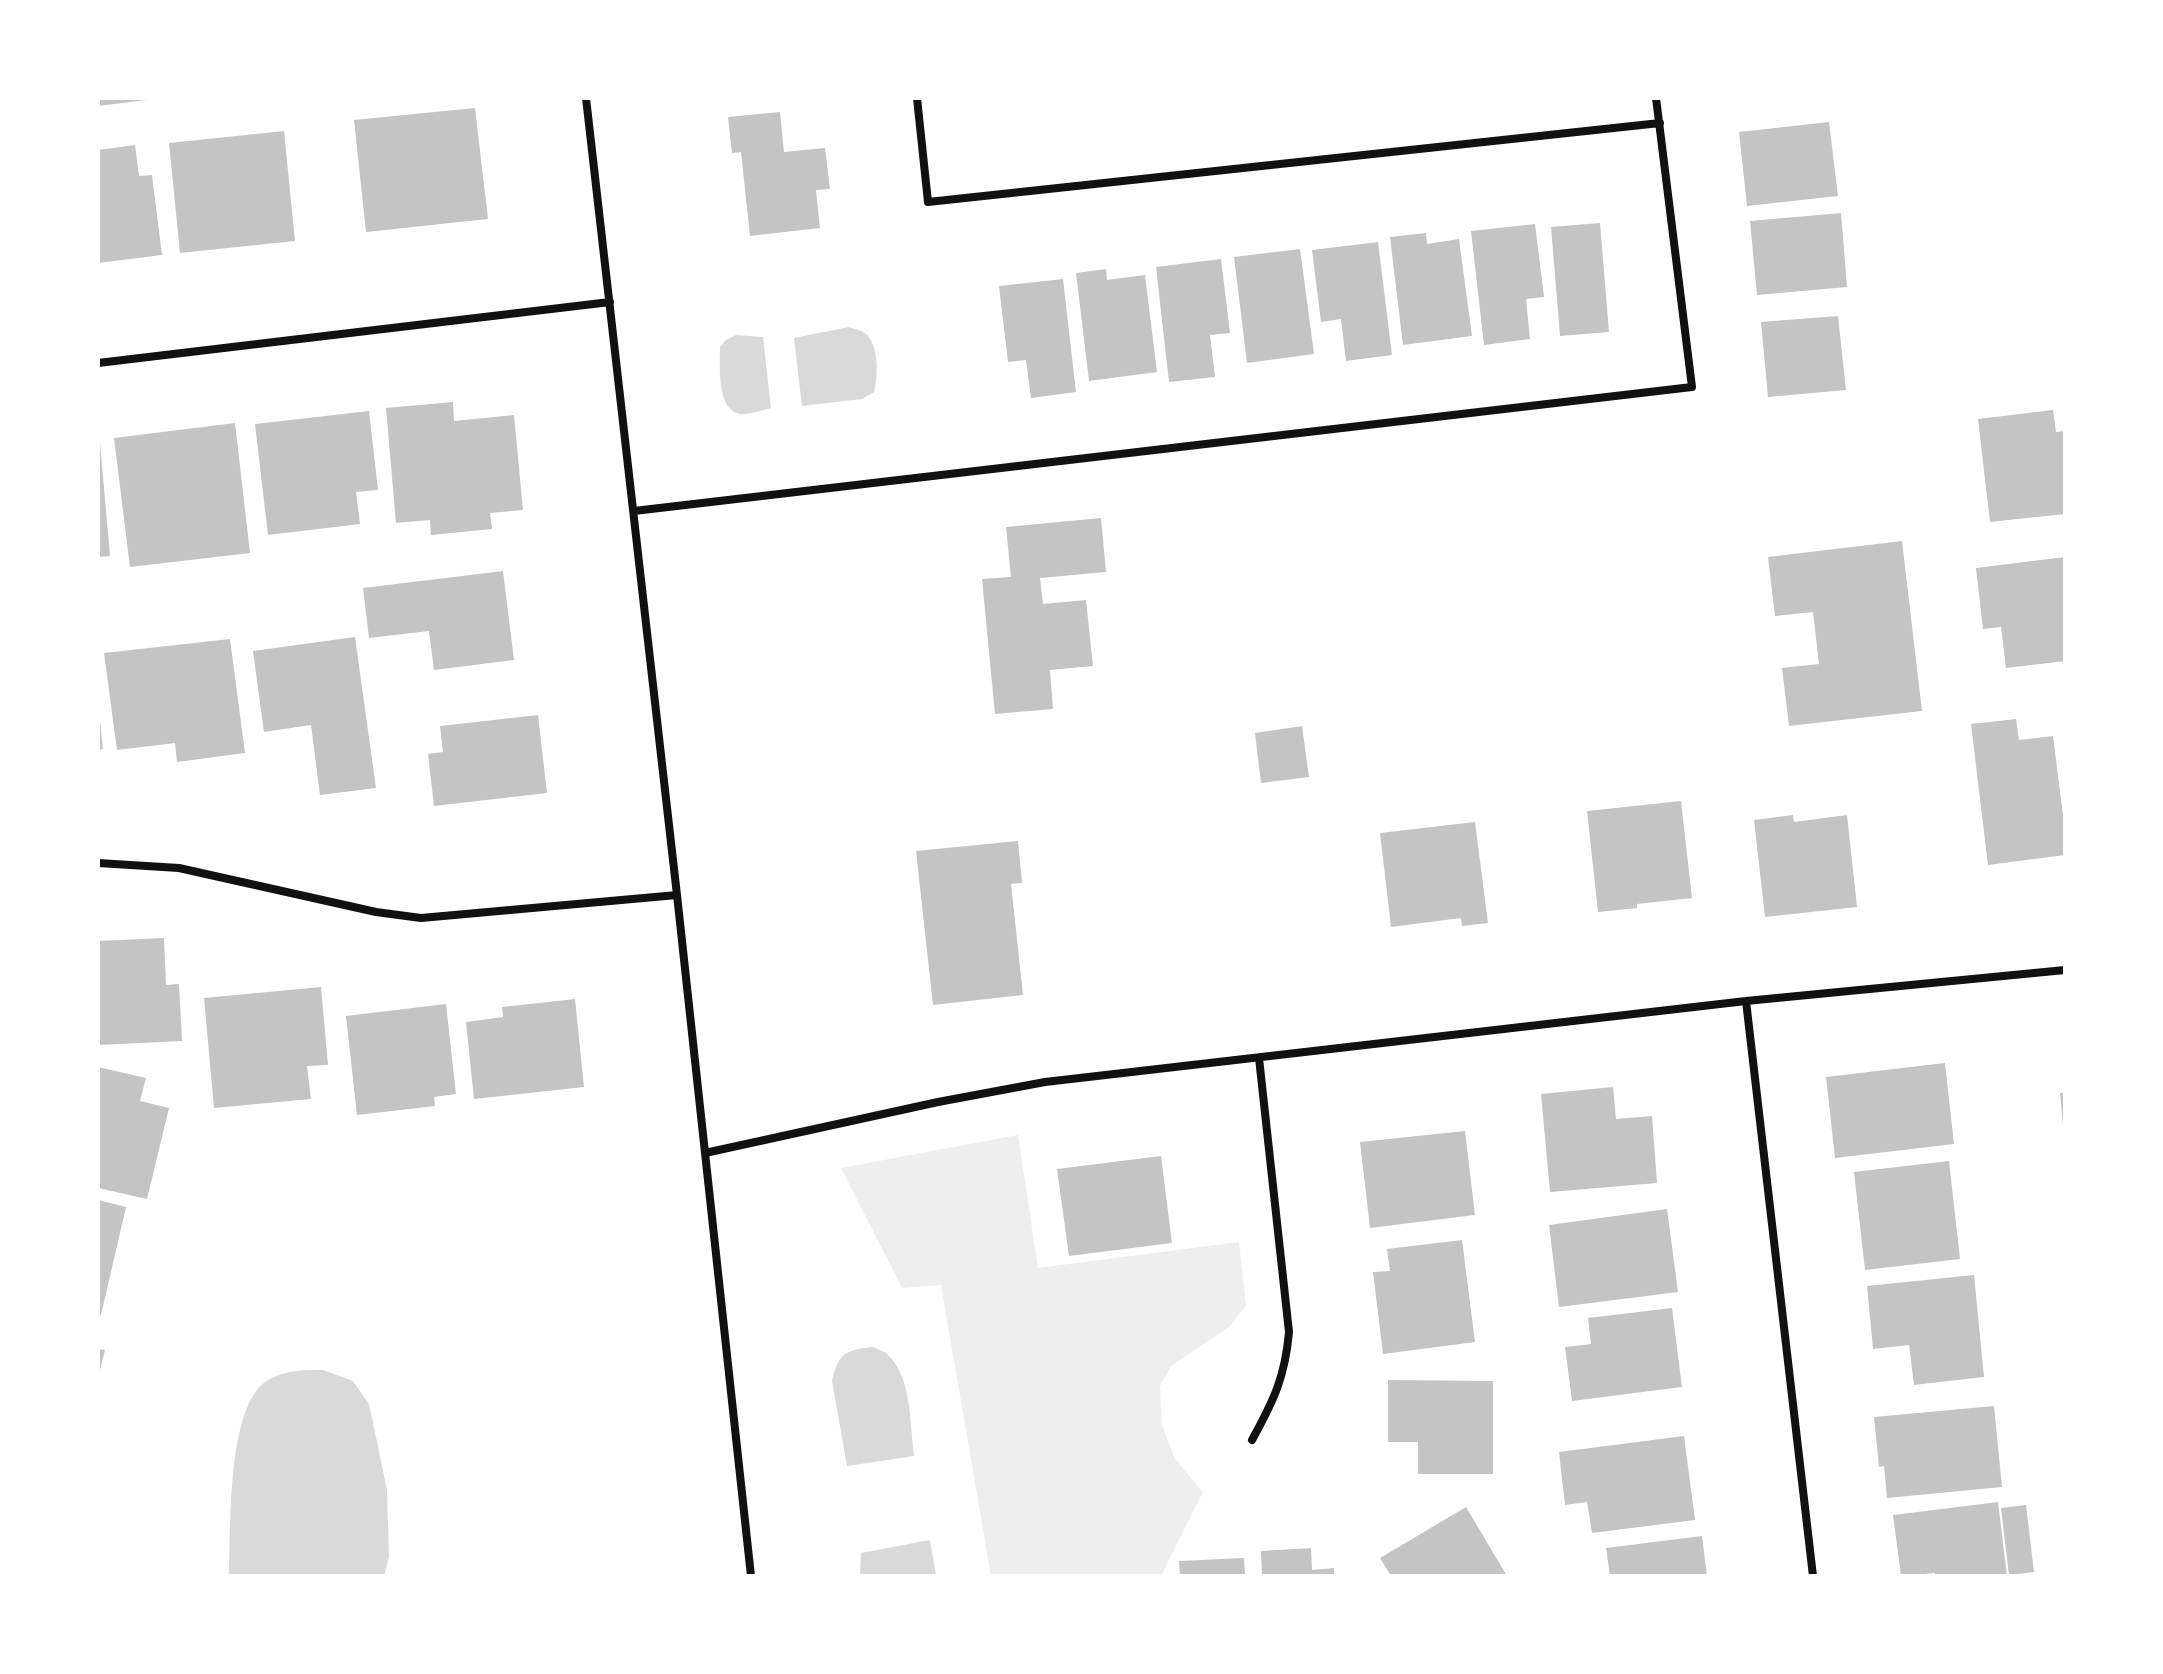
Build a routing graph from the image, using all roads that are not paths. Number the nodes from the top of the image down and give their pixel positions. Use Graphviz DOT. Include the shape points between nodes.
graph roads {
  1 [pos="586,98"];
  2 [pos="917,98"];
  3 [pos="1656,98"];
  4 [pos="1660,123"];
  5 [pos="610,302"];
  6 [pos="98,363"];
  7 [pos="634,511"];
  8 [pos="98,863"];
  9 [pos="677,895"];
  10 [pos="2065,970"];
  11 [pos="1746,1001"];
  12 [pos="1259,1058"];
  13 [pos="705,1153"];
  14 [pos="1252,1440"];
  15 [pos="751,1576"];
  16 [pos="1813,1576"];
  1 -- 5 [label="street"];
  2 -- 4 [label="street" via="928,202"];
  3 -- 4 [label="street"];
  4 -- 7 [label="street" via="1692,387"];
  5 -- 6 [label="street"];
  5 -- 7 [label="street"];
  7 -- 9 [label="street"];
  8 -- 9 [label="street" via="179,868 421,918"];
  9 -- 13 [label="street"];
  10 -- 11 [label="street"];
  11 -- 12 [label="street"];
  11 -- 16 [label="street"];
  12 -- 13 [label="street" via="1045,1082"];
  12 -- 14 [label="street" via="1289,1332 1277,1394"];
  13 -- 15 [label="street"];
}
